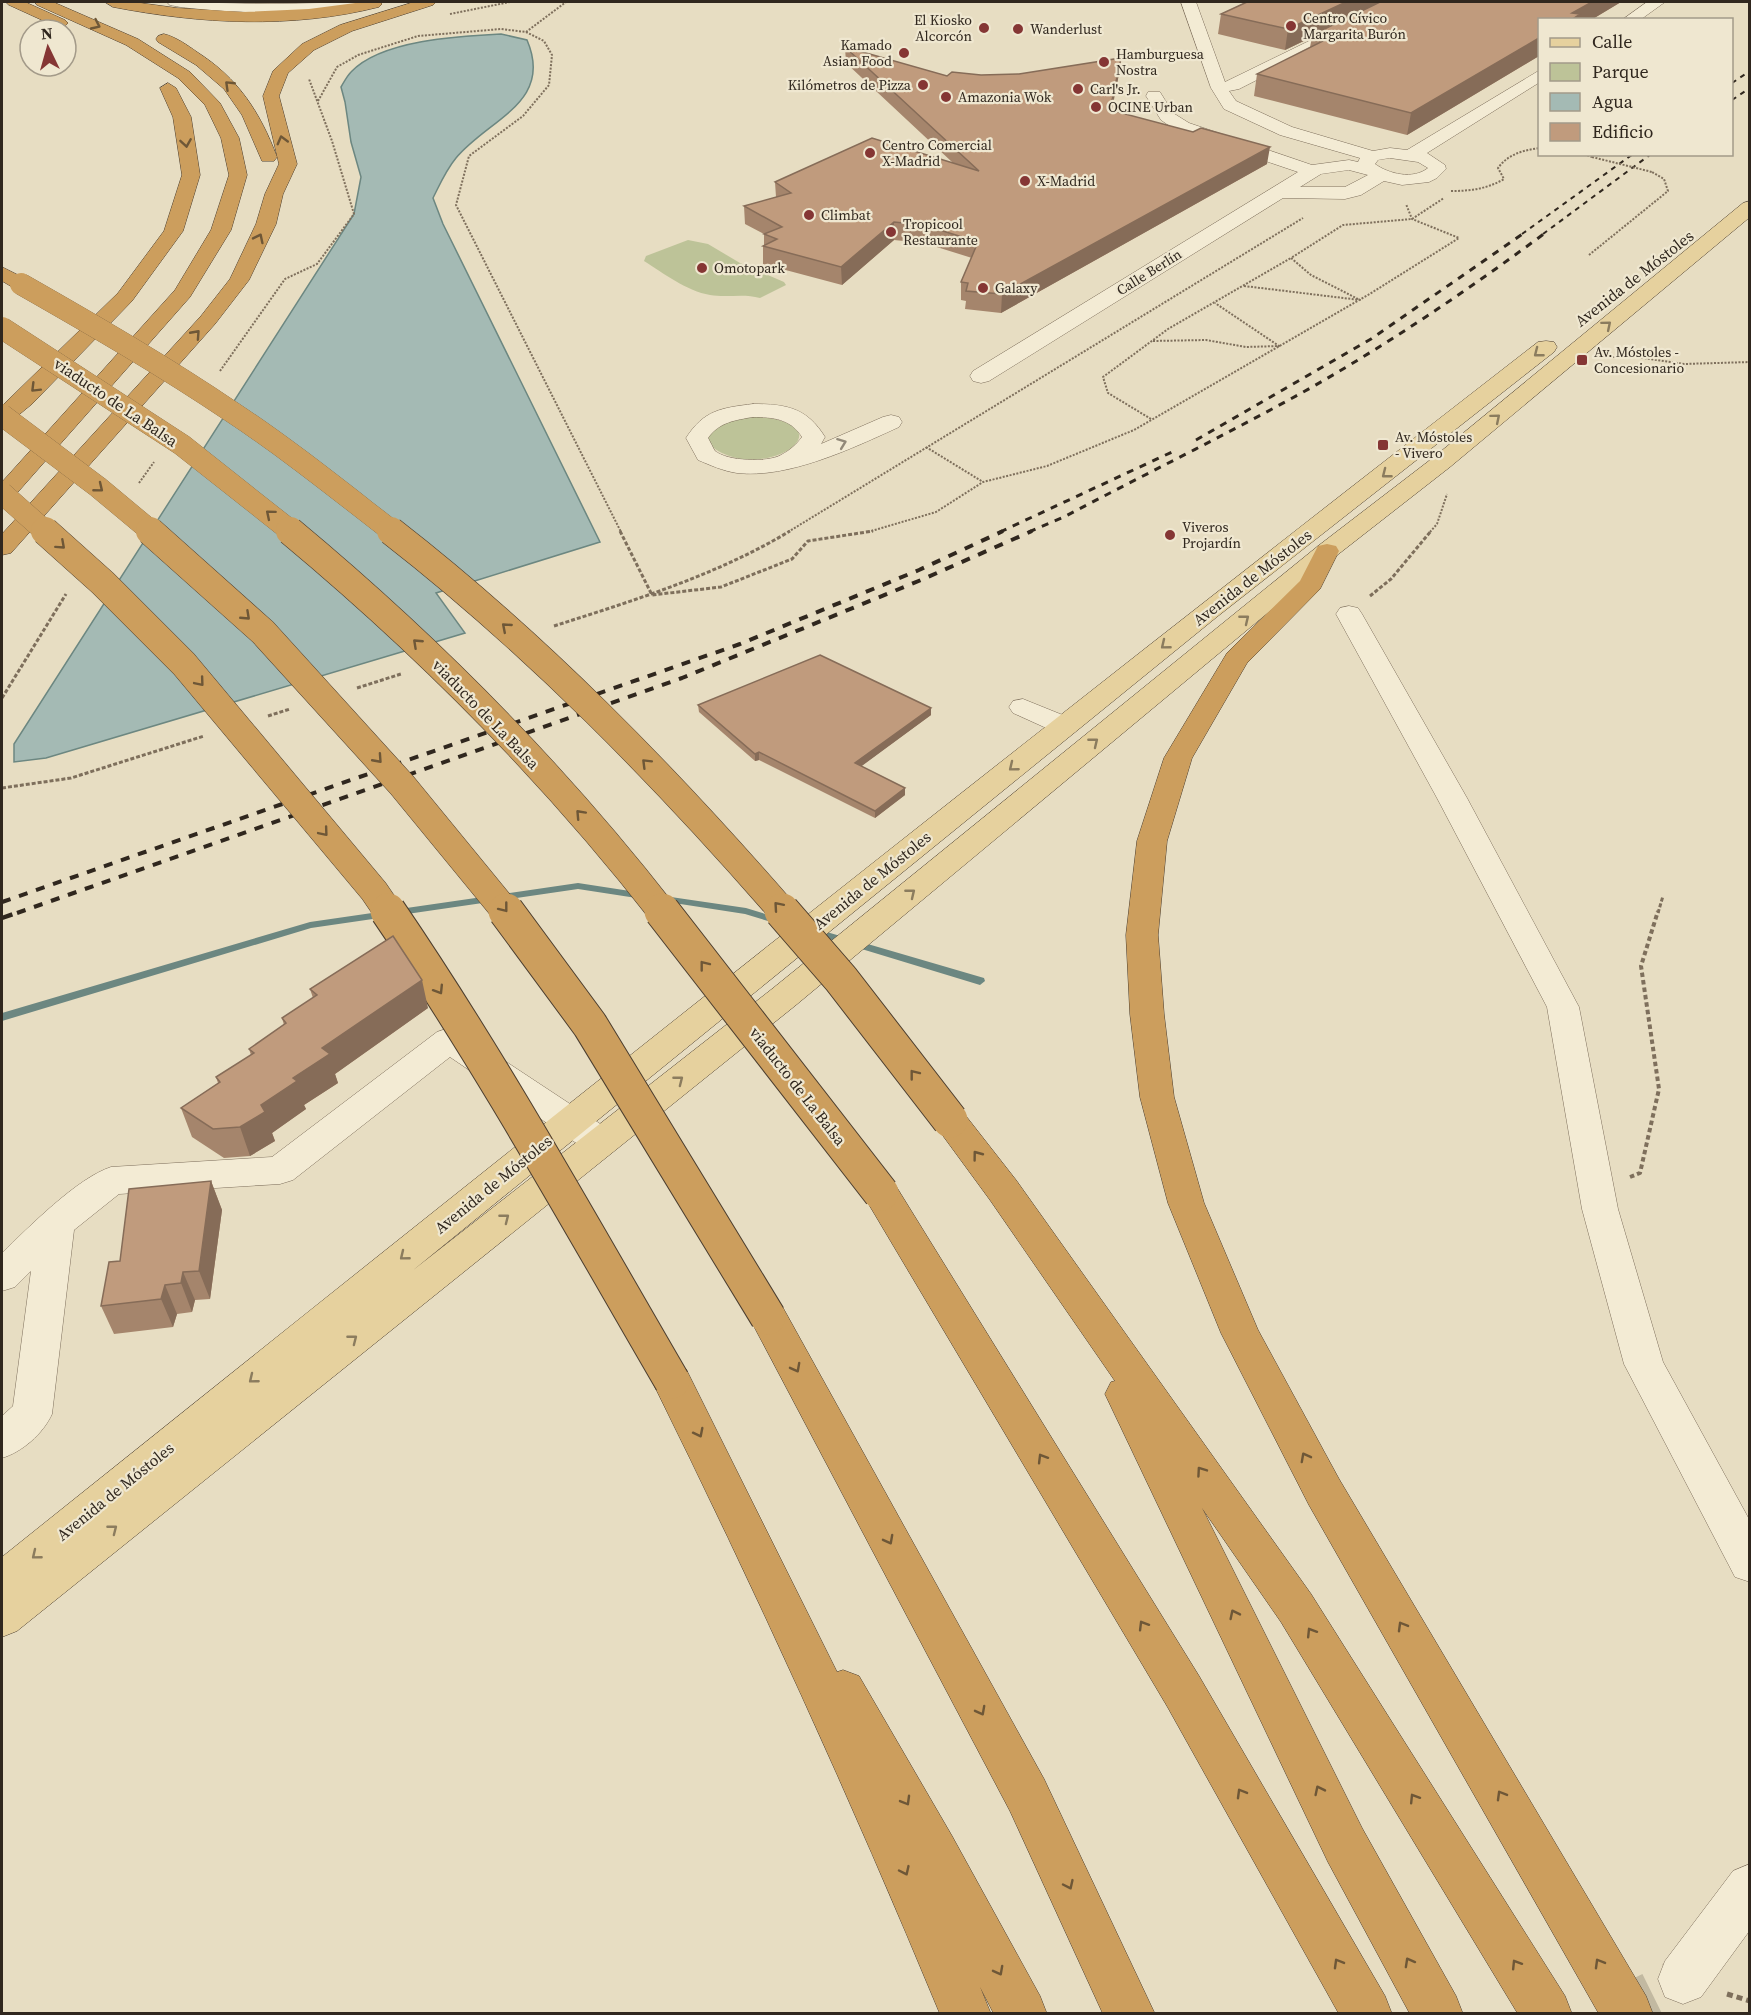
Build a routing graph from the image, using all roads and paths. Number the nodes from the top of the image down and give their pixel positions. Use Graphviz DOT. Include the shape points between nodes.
graph roads {
  1 [pos="14,2"];
  2 [pos="42,2"];
  3 [pos="113,2"];
  4 [pos="175,2"];
  5 [pos="366,2"];
  6 [pos="387,2"];
  7 [pos="428,2"];
  8 [pos="566,2"];
  9 [pos="1188,2"];
  10 [pos="1400,2"];
  11 [pos="1657,2"];
  12 [pos="95,6"];
  13 [pos="1632,18"];
  14 [pos="126,21"];
  15 [pos="147,30"];
  16 [pos="526,32"];
  17 [pos="134,63"];
  18 [pos="151,76"];
  19 [pos="1538,76"];
  20 [pos="168,88"];
  21 [pos="1219,88"];
  22 [pos="1154,96"];
  23 [pos="318,101"];
  24 [pos="204,135"];
  25 [pos="1334,143"];
  26 [pos="1538,148"];
  27 [pos="1413,154"];
  28 [pos="1589,156"];
  29 [pos="1375,167"];
  30 [pos="1315,170"];
  31 [pos="218,185"];
  32 [pos="1444,191"];
  33 [pos="1455,191"];
  34 [pos="1279,192"];
  35 [pos="274,194"];
  36 [pos="1406,203"];
  37 [pos="1746,209"];
  38 [pos="1304,217"];
  39 [pos="1412,219"];
  40 [pos="221,230"];
  41 [pos="1589,255"];
  42 [pos="1292,258"];
  43 [pos="11,279"];
  44 [pos="1244,286"];
  45 [pos="1360,300"];
  46 [pos="1215,303"];
  47 [pos="2,328"];
  48 [pos="1152,341"];
  49 [pos="1279,346"];
  50 [pos="1606,357"];
  51 [pos="1749,362"];
  52 [pos="981,376"];
  53 [pos="2,416"];
  54 [pos="1151,420"];
  55 [pos="891,422"];
  56 [pos="926,447"];
  57 [pos="790,459"];
  58 [pos="983,482"];
  59 [pos="2,495"];
  60 [pos="2,548"];
  61 [pos="1327,551"];
  62 [pos="652,596"];
  63 [pos="1349,614"];
  64 [pos="549,628"];
  65 [pos="401,674"];
  66 [pos="356,688"];
  67 [pos="299,706"];
  68 [pos="1023,707"];
  69 [pos="264,717"];
  70 [pos="1065,726"];
  71 [pos="207,735"];
  72 [pos="2,788"];
  73 [pos="1663,896"];
  74 [pos="586,1131"];
  75 [pos="1003,1190"];
  76 [pos="1597,1194"];
  77 [pos="56,1224"];
  78 [pos="2,1276"];
  79 [pos="2,1441"];
  80 [pos="730,1495"];
  81 [pos="1749,1563"];
  82 [pos="2,1583"];
  83 [pos="2,1617"];
  84 [pos="1749,1888"];
  85 [pos="1683,1980"];
  86 [pos="966,2013"];
  87 [pos="1022,2013"];
  88 [pos="1130,2013"];
  89 [pos="1367,2013"];
  90 [pos="1437,2013"];
  91 [pos="1546,2013"];
  92 [pos="1628,2013"];
  1 -- 17 [label="highway" via="118,51"];
  2 -- 40 [label="highway, one-way" via="132,42 184,75 212,103 230,138 238,175"];
  3 -- 6 [label="highway" via="184,14 240,15 339,10"];
  4 -- 5 [label="street" via="286,8"];
  35 -- 7 [label="highway, one-way" via="288,164 271,96 281,71 308,47 346,28"];
  8 -- 16 [label="path"];
  9 -- 21 [label="street"];
  10 -- 21 [label="street" via="1233,85"];
  11 -- 13 [label="street"];
  12 -- 14 [label="highway"];
  35 -- 15 [label="highway, one-way" via="261,132 244,99 205,61"];
  16 -- 23 [label="path" via="470,30 418,36 368,52 337,68"];
  16 -- 62 [label="path" via="544,41 552,55 549,85 523,116 469,156 456,206"];
  18 -- 20 [label="highway"];
  19 -- 27 [label="street"];
  20 -- 24 [label="highway" via="196,116"];
  20 -- 53 [label="highway, one-way" via="182,117 191,175 173,231 125,297 24,399"];
  21 -- 25 [label="street" via="1230,105 1286,131"];
  22 -- 30 [label="street" via="1167,116 1183,127"];
  25 -- 29 [label="street"];
  25 -- 30 [label="street, Calle Berlín" via="1339,151 1335,158"];
  26 -- 33 [label="path" via="1521,151 1501,163 1498,168 1504,179 1491,187"];
  27 -- 29 [label="street" via="1390,153"];
  27 -- 29 [label="street" via="1431,161 1437,169 1434,173 1407,179"];
  28 -- 41 [label="path, bridge" via="1653,172 1664,178 1668,191"];
  29 -- 30 [label="street, Calle Berlín" via="1349,165"];
  29 -- 34 [label="street" via="1354,191"];
  30 -- 34 [label="street, Calle Berlín"];
  31 -- 40 [label="highway"];
  32 -- 33 [label="path"];
  33 -- 39 [label="path"];
  34 -- 52 [label="street, Calle Berlín"];
  60 -- 35 [label="highway, one-way" via="208,320 239,280 266,224"];
  36 -- 39 [label="path"];
  61 -- 37 [label="main road, Avenida de Móstoles, one-way" via="1442,462"];
  37 -- 70 [label="main road, Avenida de Móstoles, one-way"];
  38 -- 56 [label="path"];
  39 -- 42 [label="path" via="1343,225"];
  39 -- 45 [label="path" via="1460,237"];
  40 -- 59 [label="highway" via="183,293"];
  42 -- 44 [label="path"];
  42 -- 45 [label="path" via="1311,274"];
  75 -- 43 [label="highway, one-way, bridge" via="841,979 707,824 541,658 432,562 291,453 118,339"];
  44 -- 45 [label="path"];
  44 -- 46 [label="path"];
  45 -- 49 [label="path"];
  46 -- 48 [label="path"];
  46 -- 49 [label="path"];
  89 -- 47 [label="highway, viaducto de La Balsa, one-way, bridge" via="1184,1691 881,1193 621,859 459,682 361,590 182,446"];
  48 -- 49 [label="path" via="1206,340 1246,347"];
  48 -- 54 [label="path" via="1103,377 1108,393"];
  49 -- 54 [label="path"];
  50 -- 51 [label="path" via="1684,364"];
  53 -- 88 [label="highway, one-way, bridge" via="98,487 255,624 402,785 504,908 590,1025 768,1317 1027,1795"];
  54 -- 58 [label="path" via="1047,466"];
  57 -- 55 [label="street, one-way" via="810,456"];
  56 -- 58 [label="path"];
  56 -- 62 [label="path" via="788,533 722,567"];
  58 -- 62 [label="path" via="936,512 866,533 808,541 792,559 721,587"];
  59 -- 80 [label="highway, one-way, bridge" via="103,583 184,664 374,891 533,1141 672,1381"];
  74 -- 61 [label="main road, Avenida de Móstoles, one-way" via="835,955"];
  92 -- 61 [label="highway, one-way" via="1324,1492 1239,1333 1186,1203 1157,1097 1142,936 1152,842 1178,759 1236,659 1311,584"];
  62 -- 64 [label="path"];
  63 -- 76 [label="street" via="1563,1007"];
  65 -- 66 [label="path"];
  67 -- 69 [label="path"];
  68 -- 70 [label="street"];
  70 -- 74 [label="main road, Avenida de Móstoles, one-way" via="794,942"];
  71 -- 72 [label="path" via="71,778"];
  73 -- 76 [label="path" via="1641,966 1659,1089 1640,1173"];
  74 -- 77 [label="street" via="449,1040 280,1170 111,1181"];
  74 -- 82 [label="main road, Avenida de Móstoles, one-way"];
  83 -- 74 [label="main road, Avenida de Móstoles, one-way"];
  90 -- 75 [label="highway, one-way" via="1346,1845 1136,1412"];
  91 -- 75 [label="highway, one-way" via="1296,1608"];
  76 -- 81 [label="street" via="1644,1364"];
  77 -- 78 [label="street"];
  77 -- 79 [label="street" via="32,1414"];
  80 -- 86 [label="highway, one-way" via="914,1890"];
  80 -- 87 [label="highway, one-way" via="936,1853"];
  84 -- 85 [label="street"];
}
